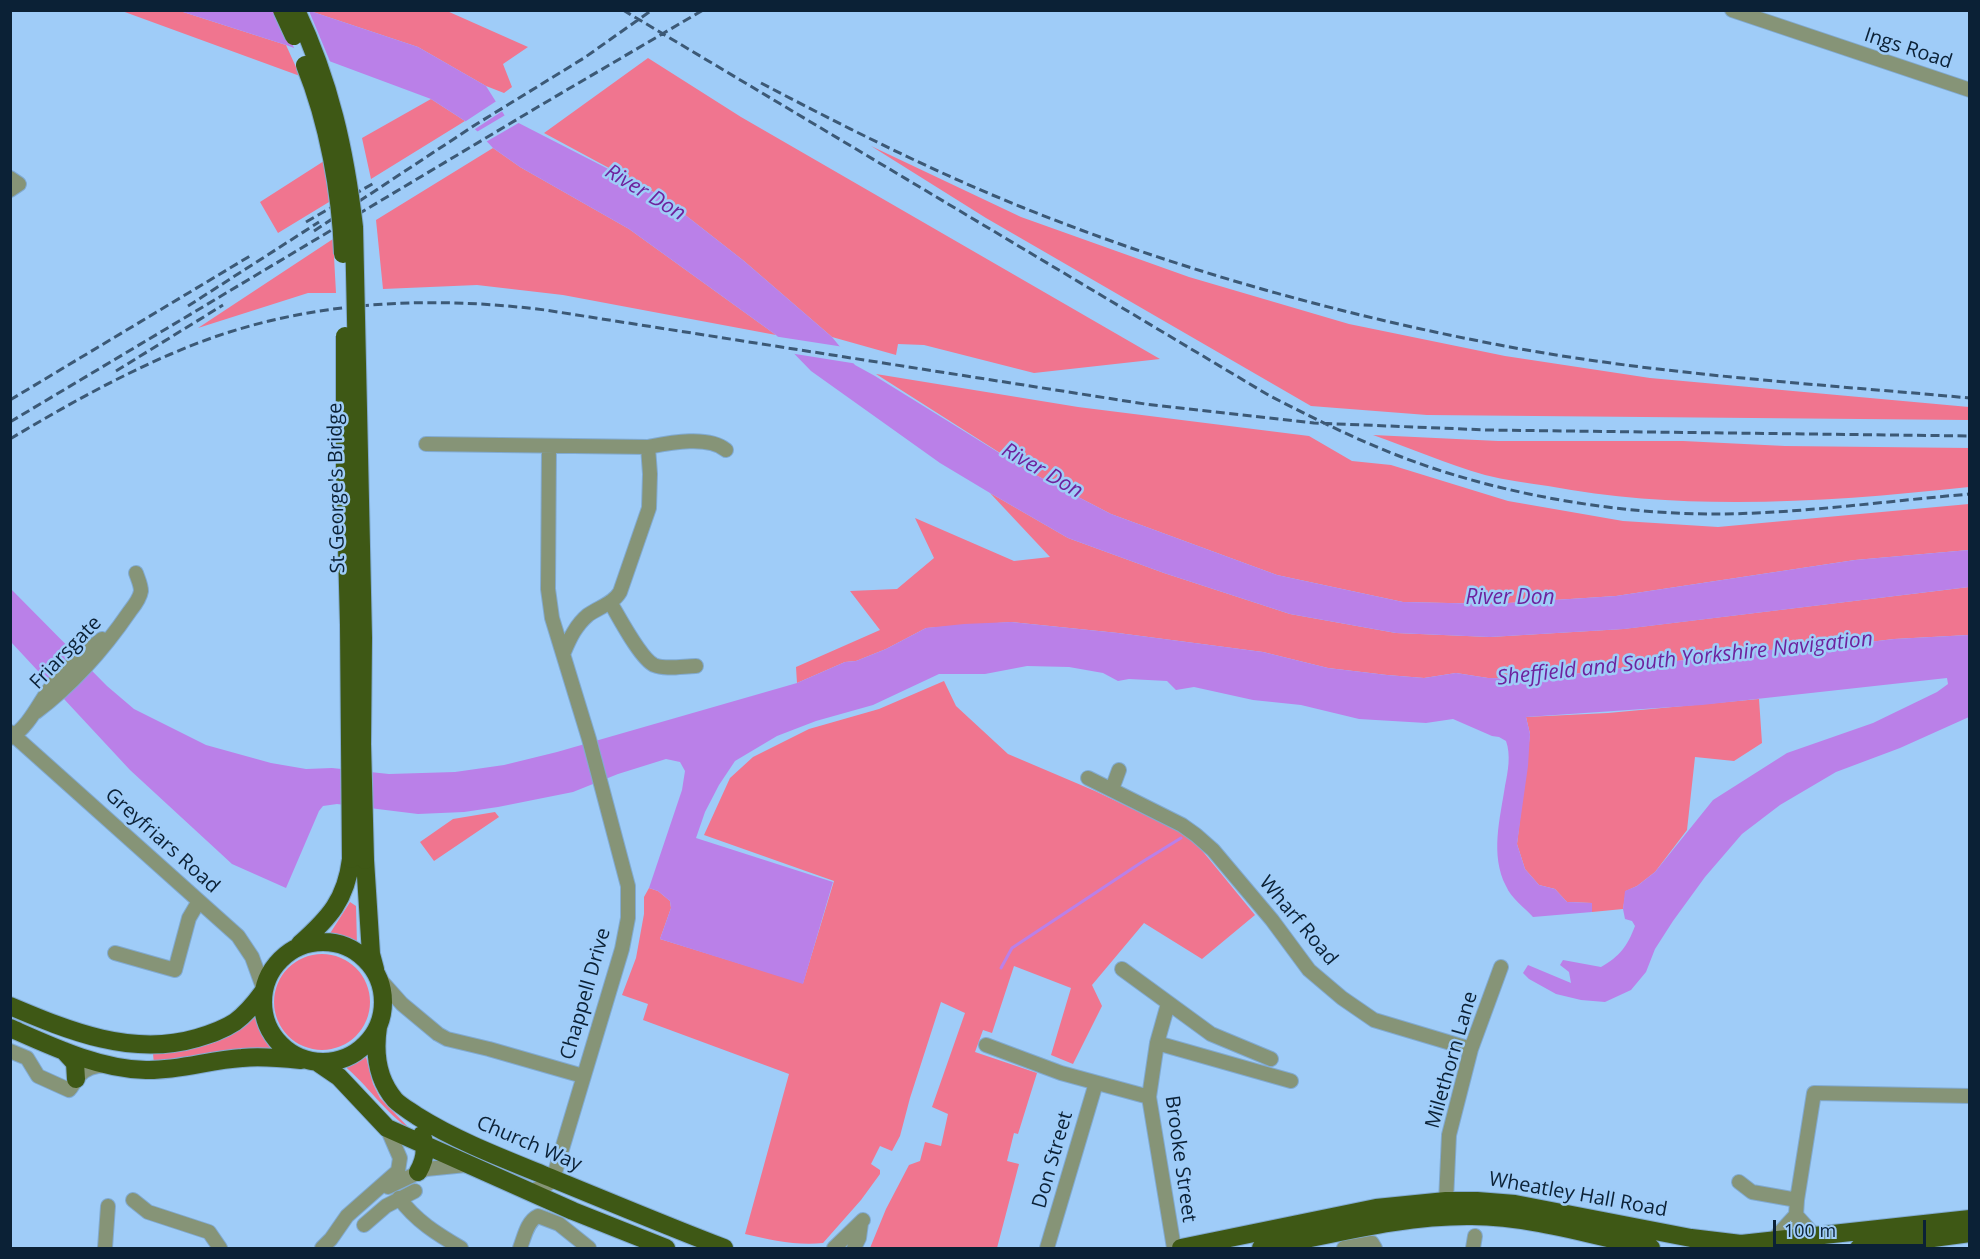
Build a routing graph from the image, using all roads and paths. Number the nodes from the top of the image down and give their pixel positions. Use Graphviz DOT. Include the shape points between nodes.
graph roads {
  1 [pos="282,10"];
  2 [pos="296,10"];
  3 [pos="1732,10"];
  4 [pos="1970,90"];
  5 [pos="10,178"];
  6 [pos="10,190"];
  7 [pos="426,444"];
  8 [pos="549,446"];
  9 [pos="648,447"];
  10 [pos="726,450"];
  11 [pos="136,573"];
  12 [pos="610,602"];
  13 [pos="552,613"];
  14 [pos="580,624"];
  15 [pos="564,652"];
  16 [pos="696,666"];
  17 [pos="12,735"];
  18 [pos="1119,770"];
  19 [pos="1088,778"];
  20 [pos="1112,789"];
  21 [pos="358,860"];
  22 [pos="199,901"];
  23 [pos="294,949"];
  24 [pos="115,953"];
  25 [pos="1501,967"];
  26 [pos="1122,969"];
  27 [pos="376,974"];
  28 [pos="264,991"];
  29 [pos="1168,1004"];
  30 [pos="10,1006"];
  31 [pos="378,1027"];
  32 [pos="10,1028"];
  33 [pos="1157,1043"];
  34 [pos="987,1045"];
  35 [pos="1471,1049"];
  36 [pos="10,1051"];
  37 [pos="64,1051"];
  38 [pos="1271,1059"];
  39 [pos="312,1061"];
  40 [pos="111,1065"];
  41 [pos="583,1076"];
  42 [pos="76,1079"];
  43 [pos="1291,1081"];
  44 [pos="1096,1083"];
  45 [pos="388,1091"];
  46 [pos="1970,1096"];
  47 [pos="1149,1097"];
  48 [pos="387,1128"];
  49 [pos="426,1147"];
  50 [pos="466,1165"];
  51 [pos="418,1172"];
  52 [pos="553,1179"];
  53 [pos="1738,1182"];
  54 [pos="415,1191"];
  55 [pos="528,1192"];
  56 [pos="370,1196"];
  57 [pos="399,1198"];
  58 [pos="132,1200"];
  59 [pos="1797,1200"];
  60 [pos="1446,1201"];
  61 [pos="108,1206"];
  62 [pos="1797,1215"];
  63 [pos="1970,1219"];
  64 [pos="364,1225"];
  65 [pos="1970,1233"];
  66 [pos="1773,1240"];
  67 [pos="1804,1240"];
  68 [pos="326,1247"];
  69 [pos="1375,1247"];
  70 [pos="105,1248"];
  71 [pos="220,1248"];
  72 [pos="460,1248"];
  73 [pos="520,1248"];
  74 [pos="589,1248"];
  75 [pos="666,1248"];
  76 [pos="724,1248"];
  77 [pos="834,1248"];
  78 [pos="854,1248"];
  79 [pos="1047,1248"];
  80 [pos="1174,1248"];
  81 [pos="1181,1248"];
  82 [pos="1261,1248"];
  83 [pos="1344,1248"];
  84 [pos="1652,1248"];
  85 [pos="1859,1248"];
  1 -- 21 [label="highway, St George's Bridge, bridge" via="309,73 327,138 343,241 349,637"];
  2 -- 21 [label="highway, St George's Bridge, bridge" via="317,60 340,134 354,228 363,639"];
  3 -- 4 [label="street, Ings Road"];
  5 -- 6 [label="street" via="19,184"];
  7 -- 8 [label="street"];
  8 -- 9 [label="street"];
  8 -- 13 [label="street, Chappell Drive" via="548,589"];
  9 -- 10 [label="street" via="673,442 711,442"];
  9 -- 12 [label="street" via="649,508 620,592"];
  11 -- 17 [label="street, Friarsgate" via="140,594 124,620"];
  12 -- 14 [label="street"];
  12 -- 16 [label="street" via="652,664"];
  13 -- 14 [label="street" via="567,626"];
  13 -- 15 [label="street, Chappell Drive"];
  14 -- 15 [label="street"];
  15 -- 41 [label="street, Chappell Drive" via="628,886 628,918 622,949"];
  17 -- 22 [label="street, Greyfriars Road"];
  18 -- 20 [label="street"];
  19 -- 20 [label="street, Wharf Road"];
  20 -- 35 [label="street, Wharf Road" via="1182,825 1213,850 1309,970 1342,998 1374,1020"];
  21 -- 23 [label="highway, St George's Bridge" via="334,910"];
  21 -- 27 [label="highway, St George's Bridge"];
  22 -- 24 [label="street" via="189,918 175,970"];
  22 -- 28 [label="street, Greyfriars Road" via="245,946"];
  23 -- 27 [label="highway" via="320,942 339,944 358,952"];
  23 -- 28 [label="highway" via="270,973"];
  25 -- 35 [label="street, Milethorn Lane"];
  26 -- 29 [label="street"];
  27 -- 31 [label="highway" via="383,1002"];
  27 -- 41 [label="street" via="402,1004 438,1034"];
  28 -- 30 [label="highway" via="241,1017 221,1030 157,1045 110,1041"];
  28 -- 39 [label="highway" via="263,1012 270,1030 289,1052"];
  29 -- 33 [label="street, Brooke Street"];
  29 -- 38 [label="street" via="1211,1034"];
  31 -- 39 [label="highway" via="353,1054 336,1061"];
  31 -- 45 [label="highway, Church Way" via="376,1058"];
  32 -- 37 [label="highway"];
  33 -- 43 [label="street"];
  33 -- 47 [label="street, Brooke Street"];
  34 -- 44 [label="street"];
  35 -- 60 [label="street, Milethorn Lane" via="1448,1137"];
  36 -- 42 [label="street" via="27,1058 38,1076 69,1090"];
  37 -- 40 [label="highway"];
  37 -- 42 [label="highway" via="75,1063"];
  39 -- 40 [label="highway" via="242,1058 163,1070"];
  39 -- 48 [label="highway" via="339,1077"];
  40 -- 42 [label="street" via="89,1068"];
  41 -- 52 [label="street, Chappell Drive"];
  44 -- 47 [label="street"];
  44 -- 79 [label="street, Don Street"];
  45 -- 49 [label="highway" via="394,1104 422,1134"];
  45 -- 52 [label="highway, Church Way" via="397,1102 459,1139"];
  46 -- 59 [label="street" via="1814,1093"];
  47 -- 80 [label="street, Brooke Street"];
  48 -- 49 [label="highway"];
  48 -- 56 [label="street" via="400,1165 398,1172"];
  49 -- 50 [label="highway"];
  49 -- 51 [label="highway"];
  50 -- 51 [label="street"];
  50 -- 55 [label="highway"];
  51 -- 56 [label="street"];
  52 -- 55 [label="street" via="550,1184"];
  52 -- 76 [label="highway, Church Way"];
  53 -- 59 [label="street" via="1752,1192"];
  54 -- 57 [label="street"];
  55 -- 75 [label="highway"];
  56 -- 68 [label="street" via="347,1216"];
  57 -- 64 [label="street"];
  57 -- 72 [label="street" via="423,1224"];
  58 -- 71 [label="street" via="148,1212 209,1232"];
  59 -- 62 [label="street"];
  60 -- 66 [label="highway, Wheatley Hall Road" via="1515,1204 1720,1242"];
  60 -- 81 [label="highway, Wheatley Hall Road" via="1376,1208"];
  61 -- 70 [label="street"];
  62 -- 66 [label="street"];
  62 -- 67 [label="street"];
  63 -- 67 [label="highway, Wheatley Hall Road"];
  65 -- 85 [label="highway"];
  66 -- 67 [label="highway, Wheatley Hall Road"];
  69 -- 83 [label="street" via="1372,1243"];
  73 -- 74 [label="street" via="529,1225 538,1216 573,1234"];
  77 -- 78 [label="street" via="862,1221"];
  82 -- 84 [label="highway, Wheatley Hall Road" via="1393,1221 1474,1216 1525,1221"];
}
